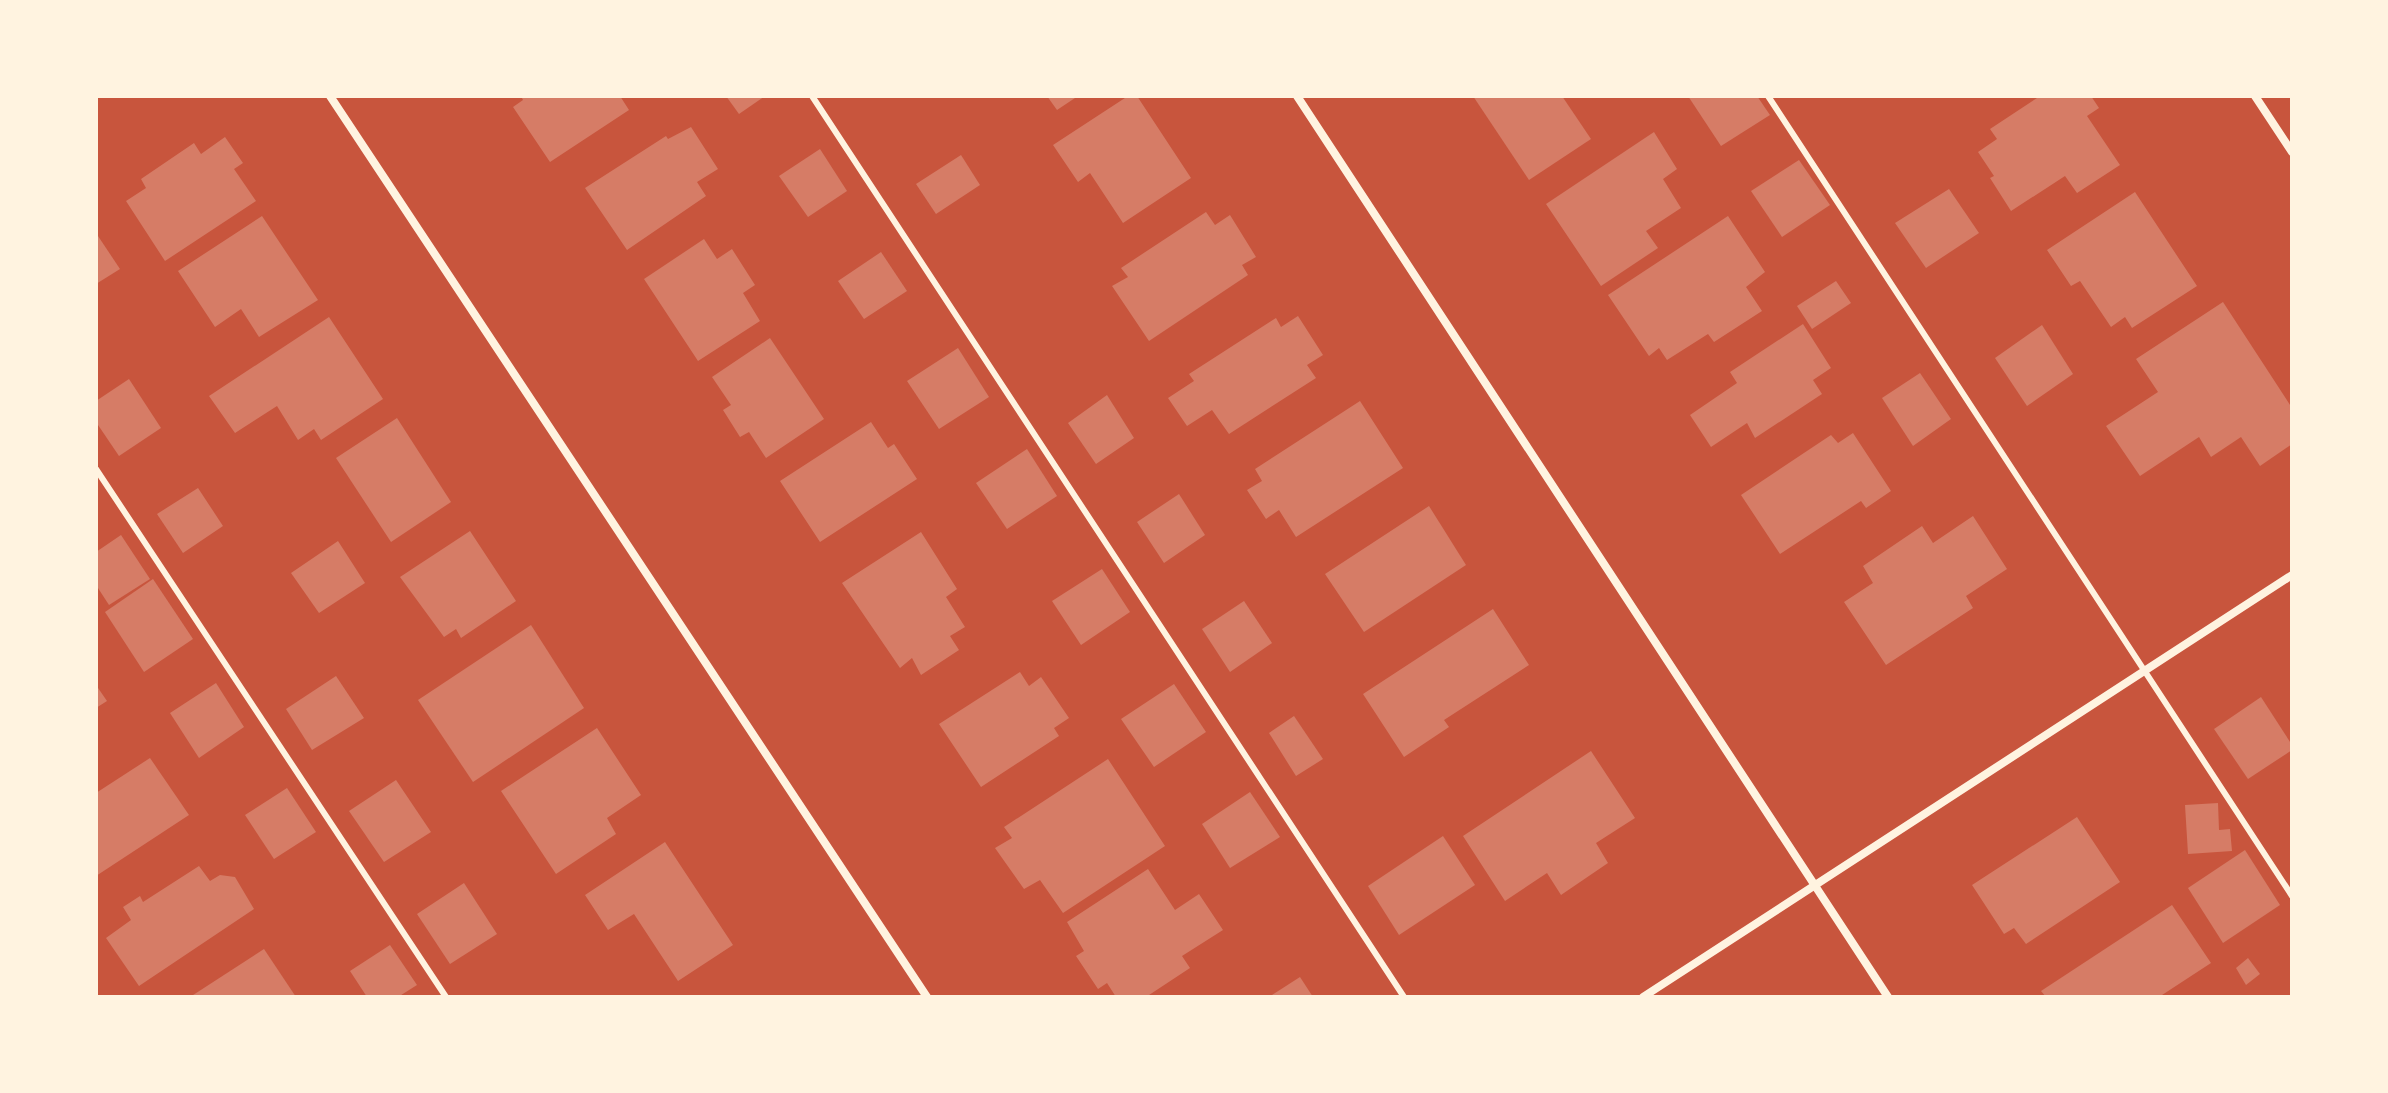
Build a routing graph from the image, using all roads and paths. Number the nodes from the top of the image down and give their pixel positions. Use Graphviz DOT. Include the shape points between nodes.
graph roads {
  1 [pos="330,96"];
  2 [pos="812,96"];
  3 [pos="1297,96"];
  4 [pos="1768,96"];
  5 [pos="2255,96"];
  6 [pos="2292,152"];
  7 [pos="96,469"];
  8 [pos="2292,575"];
  9 [pos="2144,671"];
  10 [pos="1814,884"];
  11 [pos="2292,896"];
  12 [pos="446,997"];
  13 [pos="927,997"];
  14 [pos="1404,997"];
  15 [pos="1643,997"];
  16 [pos="1888,997"];
  1 -- 13 [label="street"];
  2 -- 14 [label="lane"];
  3 -- 10 [label="street"];
  4 -- 9 [label="lane"];
  5 -- 6 [label="street"];
  7 -- 12 [label="lane"];
  8 -- 9 [label="street"];
  9 -- 10 [label="street"];
  9 -- 11 [label="lane"];
  10 -- 15 [label="street"];
  10 -- 16 [label="street"];
}
